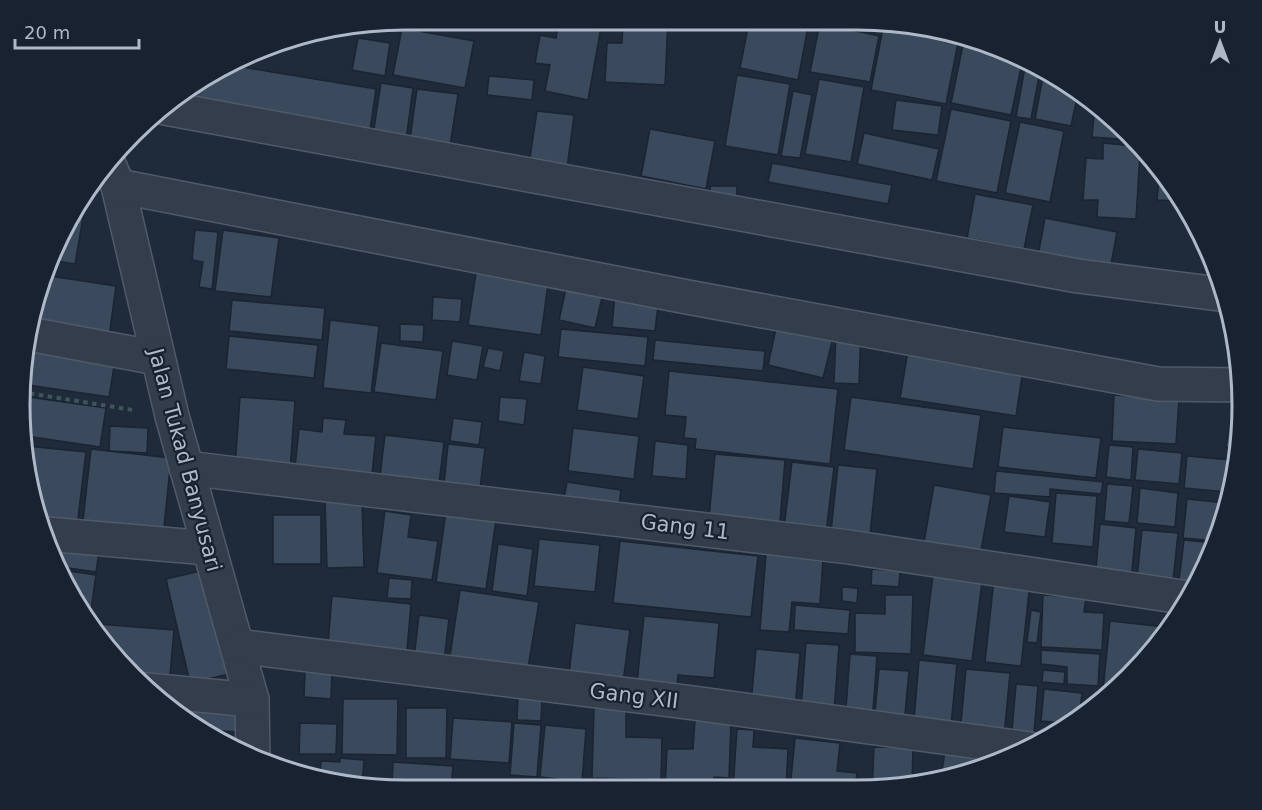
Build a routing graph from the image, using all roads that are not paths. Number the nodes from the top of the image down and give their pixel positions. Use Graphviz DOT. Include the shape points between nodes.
graph roads {
  1 [pos="174,110"];
  2 [pos="113,174"];
  3 [pos="1215,293"];
  4 [pos="36,335"];
  5 [pos="157,358"];
  6 [pos="1231,385"];
  7 [pos="186,468"];
  8 [pos="53,535"];
  9 [pos="208,548"];
  10 [pos="1179,597"];
  11 [pos="237,646"];
  12 [pos="163,692"];
  13 [pos="252,700"];
  14 [pos="1011,746"];
  15 [pos="253,747"];
  1 -- 3 [label="street" via="1077,276"];
  2 -- 5 [label="street, Jalan Tukad Banyusari"];
  2 -- 6 [label="street" via="682,296 1158,384"];
  4 -- 5 [label="street"];
  5 -- 7 [label="street, Jalan Tukad Banyusari"];
  7 -- 9 [label="street, Jalan Tukad Banyusari"];
  7 -- 10 [label="street, Gang 11" via="849,547"];
  8 -- 9 [label="street"];
  9 -- 11 [label="street, Jalan Tukad Banyusari"];
  11 -- 13 [label="street, Jalan Tukad Banyusari"];
  11 -- 14 [label="street, Gang XII"];
  12 -- 13 [label="street"];
  13 -- 15 [label="street, Jalan Tukad Banyusari"];
}
